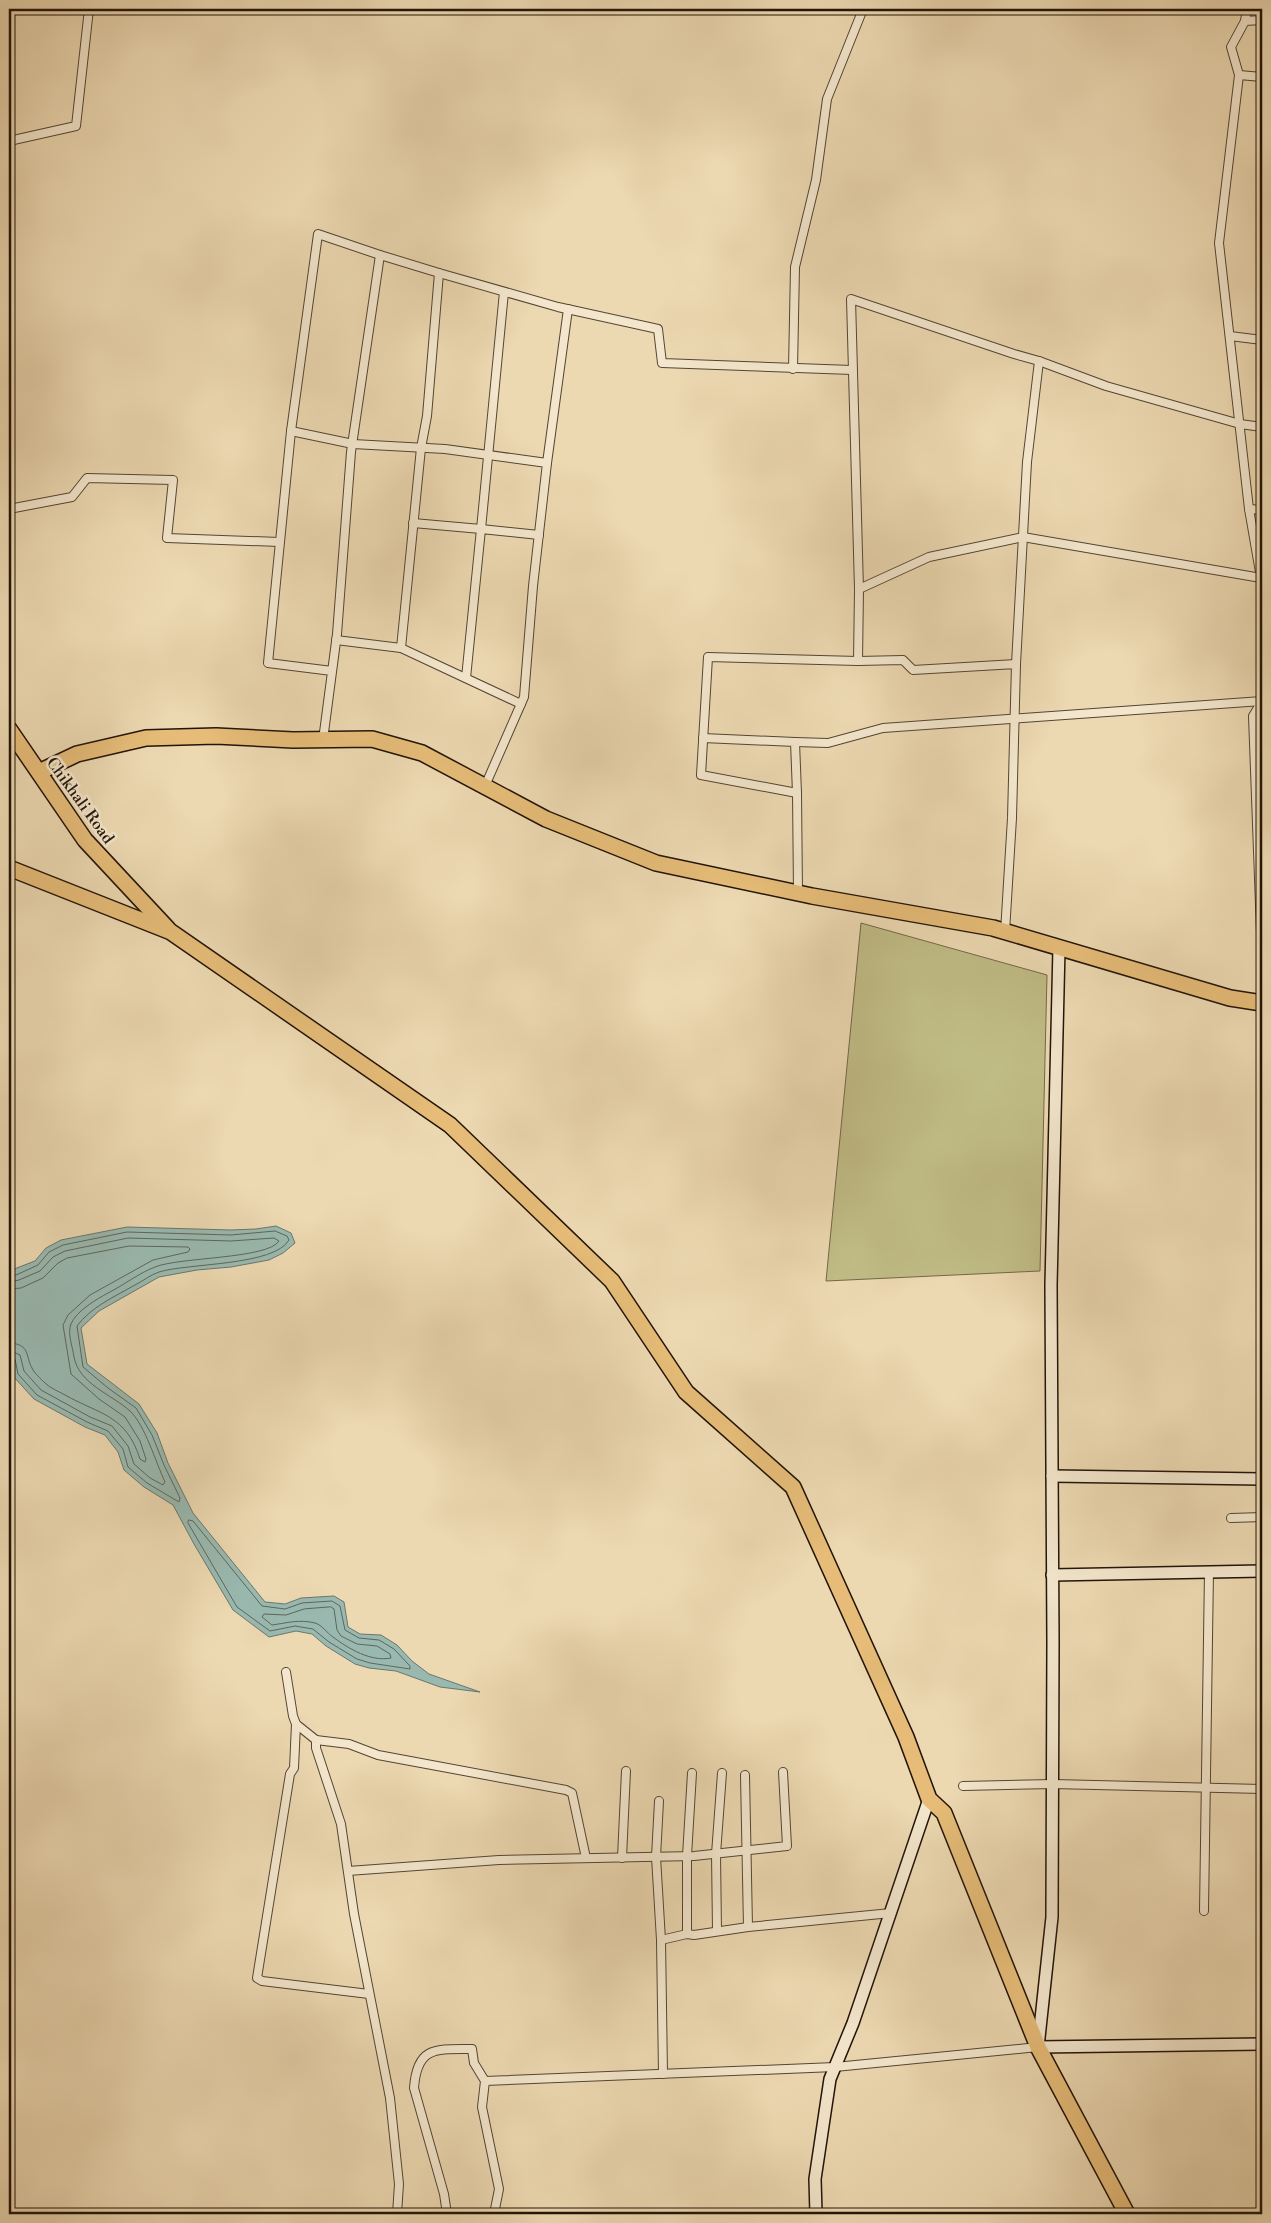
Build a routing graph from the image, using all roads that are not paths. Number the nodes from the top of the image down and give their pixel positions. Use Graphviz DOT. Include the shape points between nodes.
graph roads {
  1 [pos="89,9"];
  2 [pos="863,9"];
  3 [pos="1247,9"];
  4 [pos="1262,20"];
  5 [pos="1245,21"];
  6 [pos="1239,76"];
  7 [pos="1262,77"];
  8 [pos="9,141"];
  9 [pos="380,256"];
  10 [pos="439,274"];
  11 [pos="504,292"];
  12 [pos="568,309"];
  13 [pos="1230,336"];
  14 [pos="1262,340"];
  15 [pos="1038,361"];
  16 [pos="794,369"];
  17 [pos="852,370"];
  18 [pos="1240,424"];
  19 [pos="1262,427"];
  20 [pos="291,431"];
  21 [pos="352,444"];
  22 [pos="421,448"];
  23 [pos="487,455"];
  24 [pos="548,463"];
  25 [pos="9,509"];
  26 [pos="1249,509"];
  27 [pos="1262,510"];
  28 [pos="413,523"];
  29 [pos="481,530"];
  30 [pos="539,535"];
  31 [pos="1023,537"];
  32 [pos="279,542"];
  33 [pos="1261,578"];
  34 [pos="859,589"];
  35 [pos="1262,614"];
  36 [pos="336,640"];
  37 [pos="401,648"];
  38 [pos="858,661"];
  39 [pos="1016,664"];
  40 [pos="332,671"];
  41 [pos="466,678"];
  42 [pos="1262,678"];
  43 [pos="1262,701"];
  44 [pos="521,704"];
  45 [pos="1254,716"];
  46 [pos="1262,717"];
  47 [pos="1015,718"];
  48 [pos="9,729"];
  49 [pos="703,738"];
  50 [pos="323,740"];
  51 [pos="796,742"];
  52 [pos="39,772"];
  53 [pos="485,786"];
  54 [pos="797,793"];
  55 [pos="9,868"];
  56 [pos="798,893"];
  57 [pos="1262,925"];
  58 [pos="171,932"];
  59 [pos="1005,932"];
  60 [pos="1059,948"];
  61 [pos="1262,959"];
  62 [pos="1262,1003"];
  63 [pos="1052,1476"];
  64 [pos="1262,1479"];
  65 [pos="1262,1517"];
  66 [pos="1231,1518"];
  67 [pos="1262,1570"];
  68 [pos="1209,1571"];
  69 [pos="1052,1575"];
  70 [pos="286,1672"];
  71 [pos="296,1724"];
  72 [pos="316,1740"];
  73 [pos="626,1772"];
  74 [pos="722,1772"];
  75 [pos="784,1772"];
  76 [pos="692,1773"];
  77 [pos="745,1775"];
  78 [pos="1053,1784"];
  79 [pos="963,1786"];
  80 [pos="1207,1788"];
  81 [pos="1262,1789"];
  82 [pos="930,1799"];
  83 [pos="659,1801"];
  84 [pos="747,1850"];
  85 [pos="716,1854"];
  86 [pos="687,1856"];
  87 [pos="656,1857"];
  88 [pos="586,1858"];
  89 [pos="622,1858"];
  90 [pos="348,1871"];
  91 [pos="1204,1911"];
  92 [pos="891,1913"];
  93 [pos="748,1927"];
  94 [pos="717,1931"];
  95 [pos="687,1934"];
  96 [pos="661,1940"];
  97 [pos="369,1994"];
  98 [pos="1262,2044"];
  99 [pos="1038,2048"];
  100 [pos="835,2067"];
  101 [pos="663,2074"];
  102 [pos="486,2081"];
  103 [pos="397,2214"];
  104 [pos="447,2214"];
  105 [pos="494,2214"];
  106 [pos="816,2214"];
  107 [pos="1127,2214"];
  1 -- 8 [label="street" via="76,126"];
  2 -- 16 [label="street" via="827,99 816,180 795,267"];
  3 -- 5 [label="street"];
  4 -- 5 [label="street"];
  5 -- 6 [label="street" via="1231,47"];
  6 -- 7 [label="street"];
  6 -- 13 [label="street" via="1219,243"];
  9 -- 10 [label="street"];
  9 -- 20 [label="street" via="318,234"];
  9 -- 21 [label="street"];
  10 -- 11 [label="street"];
  10 -- 22 [label="street" via="427,416"];
  11 -- 12 [label="street"];
  11 -- 23 [label="street"];
  12 -- 16 [label="street" via="658,329 662,364"];
  12 -- 24 [label="street"];
  13 -- 14 [label="street"];
  13 -- 18 [label="street"];
  15 -- 17 [label="street" via="851,299"];
  15 -- 18 [label="street" via="1106,386"];
  15 -- 31 [label="street"];
  16 -- 17 [label="street"];
  17 -- 34 [label="street"];
  18 -- 19 [label="street"];
  18 -- 26 [label="street"];
  20 -- 21 [label="street"];
  20 -- 32 [label="street"];
  21 -- 22 [label="street"];
  21 -- 36 [label="street"];
  22 -- 23 [label="street"];
  22 -- 28 [label="street"];
  23 -- 24 [label="street"];
  23 -- 29 [label="street"];
  24 -- 30 [label="street"];
  25 -- 32 [label="street" via="72,497 87,478 173,480 167,538"];
  26 -- 27 [label="street"];
  26 -- 33 [label="street"];
  28 -- 29 [label="street"];
  28 -- 37 [label="street"];
  29 -- 30 [label="street"];
  29 -- 41 [label="street"];
  30 -- 44 [label="street"];
  31 -- 33 [label="street"];
  31 -- 34 [label="street" via="929,557"];
  31 -- 39 [label="street"];
  32 -- 40 [label="street" via="268,663"];
  33 -- 35 [label="street"];
  34 -- 38 [label="street"];
  36 -- 37 [label="street"];
  36 -- 40 [label="street"];
  37 -- 41 [label="street"];
  38 -- 39 [label="street" via="903,660 913,670"];
  38 -- 49 [label="street" via="708,657"];
  39 -- 47 [label="street"];
  40 -- 50 [label="street"];
  41 -- 44 [label="street"];
  42 -- 43 [label="street"];
  43 -- 45 [label="street"];
  43 -- 47 [label="street"];
  44 -- 53 [label="street"];
  45 -- 46 [label="street"];
  45 -- 57 [label="street"];
  47 -- 51 [label="street" via="883,728 828,743"];
  47 -- 59 [label="street"];
  48 -- 52 [label="highway, Chikhali Road"];
  49 -- 51 [label="street"];
  49 -- 54 [label="street" via="701,775"];
  50 -- 52 [label="highway" via="216,736 146,738 77,754"];
  50 -- 53 [label="highway" via="372,739 422,753"];
  51 -- 54 [label="street"];
  52 -- 58 [label="highway, Chikhali Road" via="85,840"];
  53 -- 56 [label="highway" via="546,819 656,863"];
  54 -- 56 [label="street"];
  55 -- 58 [label="highway"];
  56 -- 59 [label="highway"];
  57 -- 61 [label="street"];
  58 -- 82 [label="highway" via="450,1124 612,1280 686,1392 793,1487 906,1737"];
  59 -- 60 [label="highway"];
  60 -- 62 [label="highway" via="1230,998"];
  60 -- 63 [label="main road" via="1051,1285"];
  63 -- 64 [label="main road"];
  63 -- 69 [label="main road"];
  65 -- 66 [label="street"];
  67 -- 68 [label="main road"];
  68 -- 69 [label="main road"];
  68 -- 80 [label="street"];
  69 -- 78 [label="main road"];
  70 -- 71 [label="street"];
  71 -- 72 [label="street"];
  71 -- 97 [label="street" via="294,1768 290,1774 257,1978"];
  72 -- 88 [label="street" via="350,1744 378,1754 566,1790 572,1794"];
  72 -- 90 [label="street" via="341,1824"];
  73 -- 89 [label="street"];
  74 -- 85 [label="street"];
  75 -- 84 [label="street" via="788,1846"];
  76 -- 86 [label="street"];
  77 -- 84 [label="street"];
  78 -- 79 [label="street"];
  78 -- 80 [label="street"];
  78 -- 99 [label="main road" via="1052,1917"];
  80 -- 81 [label="street"];
  80 -- 91 [label="street"];
  82 -- 92 [label="main road"];
  82 -- 99 [label="highway" via="944,1813"];
  83 -- 87 [label="street"];
  84 -- 85 [label="street"];
  84 -- 93 [label="street"];
  85 -- 86 [label="street"];
  85 -- 94 [label="street"];
  86 -- 87 [label="street"];
  86 -- 95 [label="street"];
  87 -- 89 [label="street"];
  87 -- 96 [label="street"];
  88 -- 89 [label="street"];
  88 -- 90 [label="street" via="498,1860"];
  90 -- 97 [label="street"];
  92 -- 93 [label="street"];
  92 -- 100 [label="main road"];
  93 -- 94 [label="street"];
  94 -- 95 [label="street"];
  95 -- 96 [label="street"];
  96 -- 101 [label="street"];
  97 -- 103 [label="street" via="390,2098 399,2184"];
  98 -- 99 [label="main road"];
  99 -- 100 [label="street"];
  99 -- 107 [label="highway"];
  100 -- 101 [label="street"];
  100 -- 106 [label="main road" via="830,2079 815,2179"];
  101 -- 102 [label="street"];
  102 -- 104 [label="street" via="474,2063 472,2050 431,2052 419,2062 415,2074 414,2088"];
  102 -- 105 [label="street" via="482,2107 499,2189"];
}
